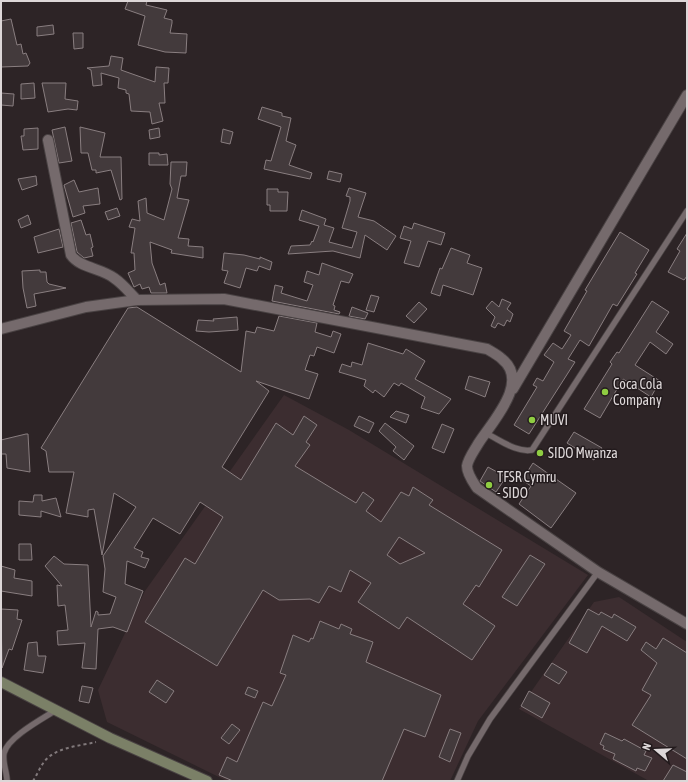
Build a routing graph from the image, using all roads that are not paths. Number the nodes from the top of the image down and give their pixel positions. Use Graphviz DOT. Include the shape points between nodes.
graph roads {
  1 [pos="687,95"];
  2 [pos="48,140"];
  3 [pos="687,211"];
  4 [pos="137,300"];
  5 [pos="1,329"];
  6 [pos="513,389"];
  7 [pos="485,433"];
  8 [pos="598,572"];
  9 [pos="687,624"];
  10 [pos="1,682"];
  11 [pos="56,710"];
  12 [pos="7,781"];
  13 [pos="207,781"];
  14 [pos="457,781"];
  1 -- 6 [label="street"];
  2 -- 4 [label="street" via="71,254 79,263 115,278"];
  3 -- 7 [label="lane" via="532,450 519,450"];
  4 -- 5 [label="street" via="86,307"];
  4 -- 6 [label="street" via="224,299 486,349 503,359 512,372"];
  6 -- 7 [label="street"];
  7 -- 8 [label="street" via="467,466 468,474 477,488"];
  8 -- 9 [label="street"];
  8 -- 14 [label="lane" via="490,719 468,756"];
  10 -- 11 [label="main road"];
  11 -- 12 [label="lane" via="26,730 7,748 4,760"];
  11 -- 13 [label="main road" via="110,738"];
}
